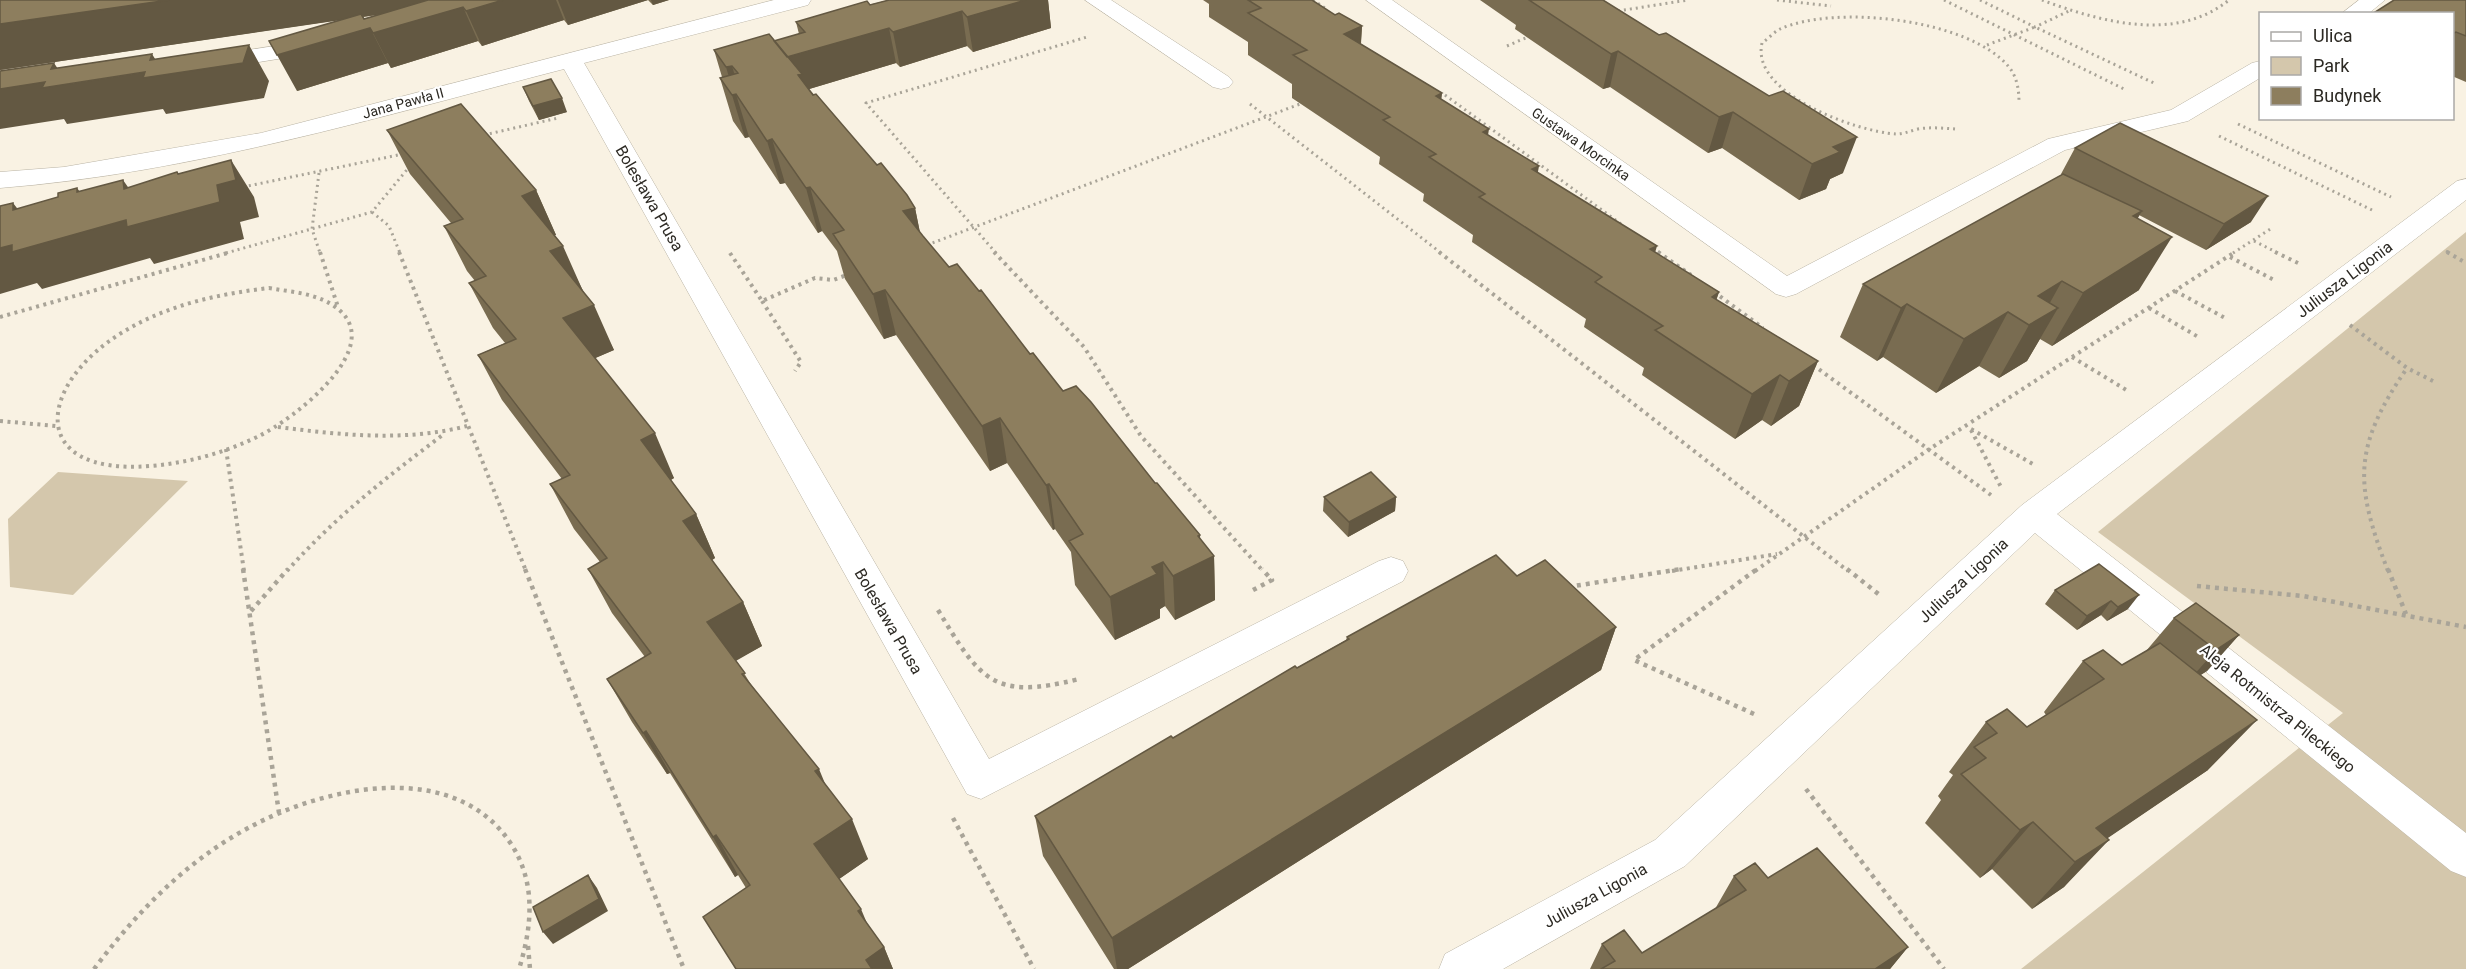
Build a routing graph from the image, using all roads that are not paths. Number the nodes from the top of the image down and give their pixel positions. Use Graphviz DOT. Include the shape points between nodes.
graph roads {
  1 [pos="1096,0"];
  2 [pos="1377,0"];
  3 [pos="2374,0"];
  4 [pos="796,1"];
  5 [pos="2355,12"];
  6 [pos="335,42"];
  7 [pos="570,59"];
  8 [pos="187,66"];
  9 [pos="2259,69"];
  10 [pos="1221,82"];
  11 [pos="0,180"];
  12 [pos="2466,187"];
  13 [pos="2025,516"];
  14 [pos="1390,571"];
  15 [pos="2466,858"];
  16 [pos="1461,969"];
  1 -- 10 [label="street"];
  2 -- 9 [label="street, Gustawa Morcinka" via="1786,288 2057,144 2179,116"];
  3 -- 5 [label="street"];
  4 -- 7 [label="street, Jana Pawła II"];
  6 -- 8 [label="street"];
  7 -- 11 [label="street, Jana Pawła II" via="262,140 64,175"];
  7 -- 14 [label="street, Bolesława Prusa" via="981,782"];
  12 -- 13 [label="street, Juliusza Ligonia" via="2072,485"];
  13 -- 15 [label="street, Aleja Rotmistrza Pileckiego"];
  13 -- 16 [label="street, Juliusza Ligonia" via="1916,624 1670,853"];
}
